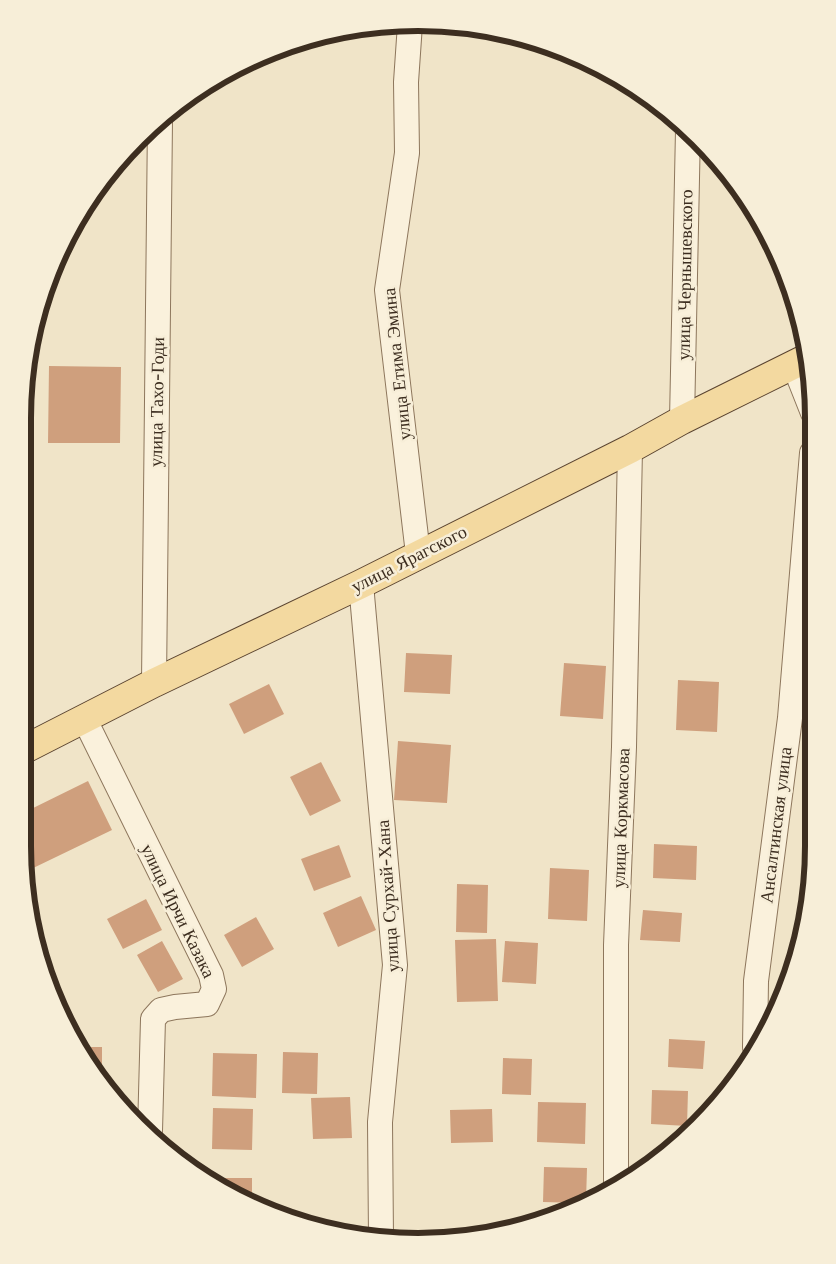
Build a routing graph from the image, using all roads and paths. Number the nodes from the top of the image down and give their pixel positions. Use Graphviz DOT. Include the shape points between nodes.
graph roads {
  1 [pos="409,31"];
  2 [pos="160,130"];
  3 [pos="688,142"];
  4 [pos="800,362"];
  5 [pos="682,420"];
  6 [pos="630,448"];
  7 [pos="805,537"];
  8 [pos="418,554"];
  9 [pos="361,584"];
  10 [pos="154,683"];
  11 [pos="85,720"];
  12 [pos="31,746"];
  13 [pos="755,1035"];
  14 [pos="150,1124"];
  15 [pos="616,1178"];
  16 [pos="381,1231"];
  1 -- 8 [label="street, улица Етима Эмина" via="407,153 387,290"];
  2 -- 10 [label="street, улица Тахо-Годи"];
  3 -- 5 [label="street, улица Чернышевского"];
  4 -- 5 [label="main road, улица Ярагского"];
  5 -- 6 [label="main road, улица Ярагского"];
  6 -- 8 [label="main road, улица Ярагского"];
  6 -- 15 [label="street, улица Коркмасова" via="616,945"];
  7 -- 13 [label="street, Ансалтинская улица" via="790,718 756,981"];
  8 -- 9 [label="main road, улица Ярагского"];
  9 -- 10 [label="main road, улица Ярагского"];
  9 -- 16 [label="street, улица Сурхай-Хана" via="395,965 380,1122"];
  10 -- 11 [label="main road, улица Ярагского"];
  11 -- 12 [label="main road, улица Ярагского"];
  11 -- 14 [label="street, улица Ирчи Казака" via="211,975 214,989 207,1004 175,1006 161,1010 153,1019"];
}
